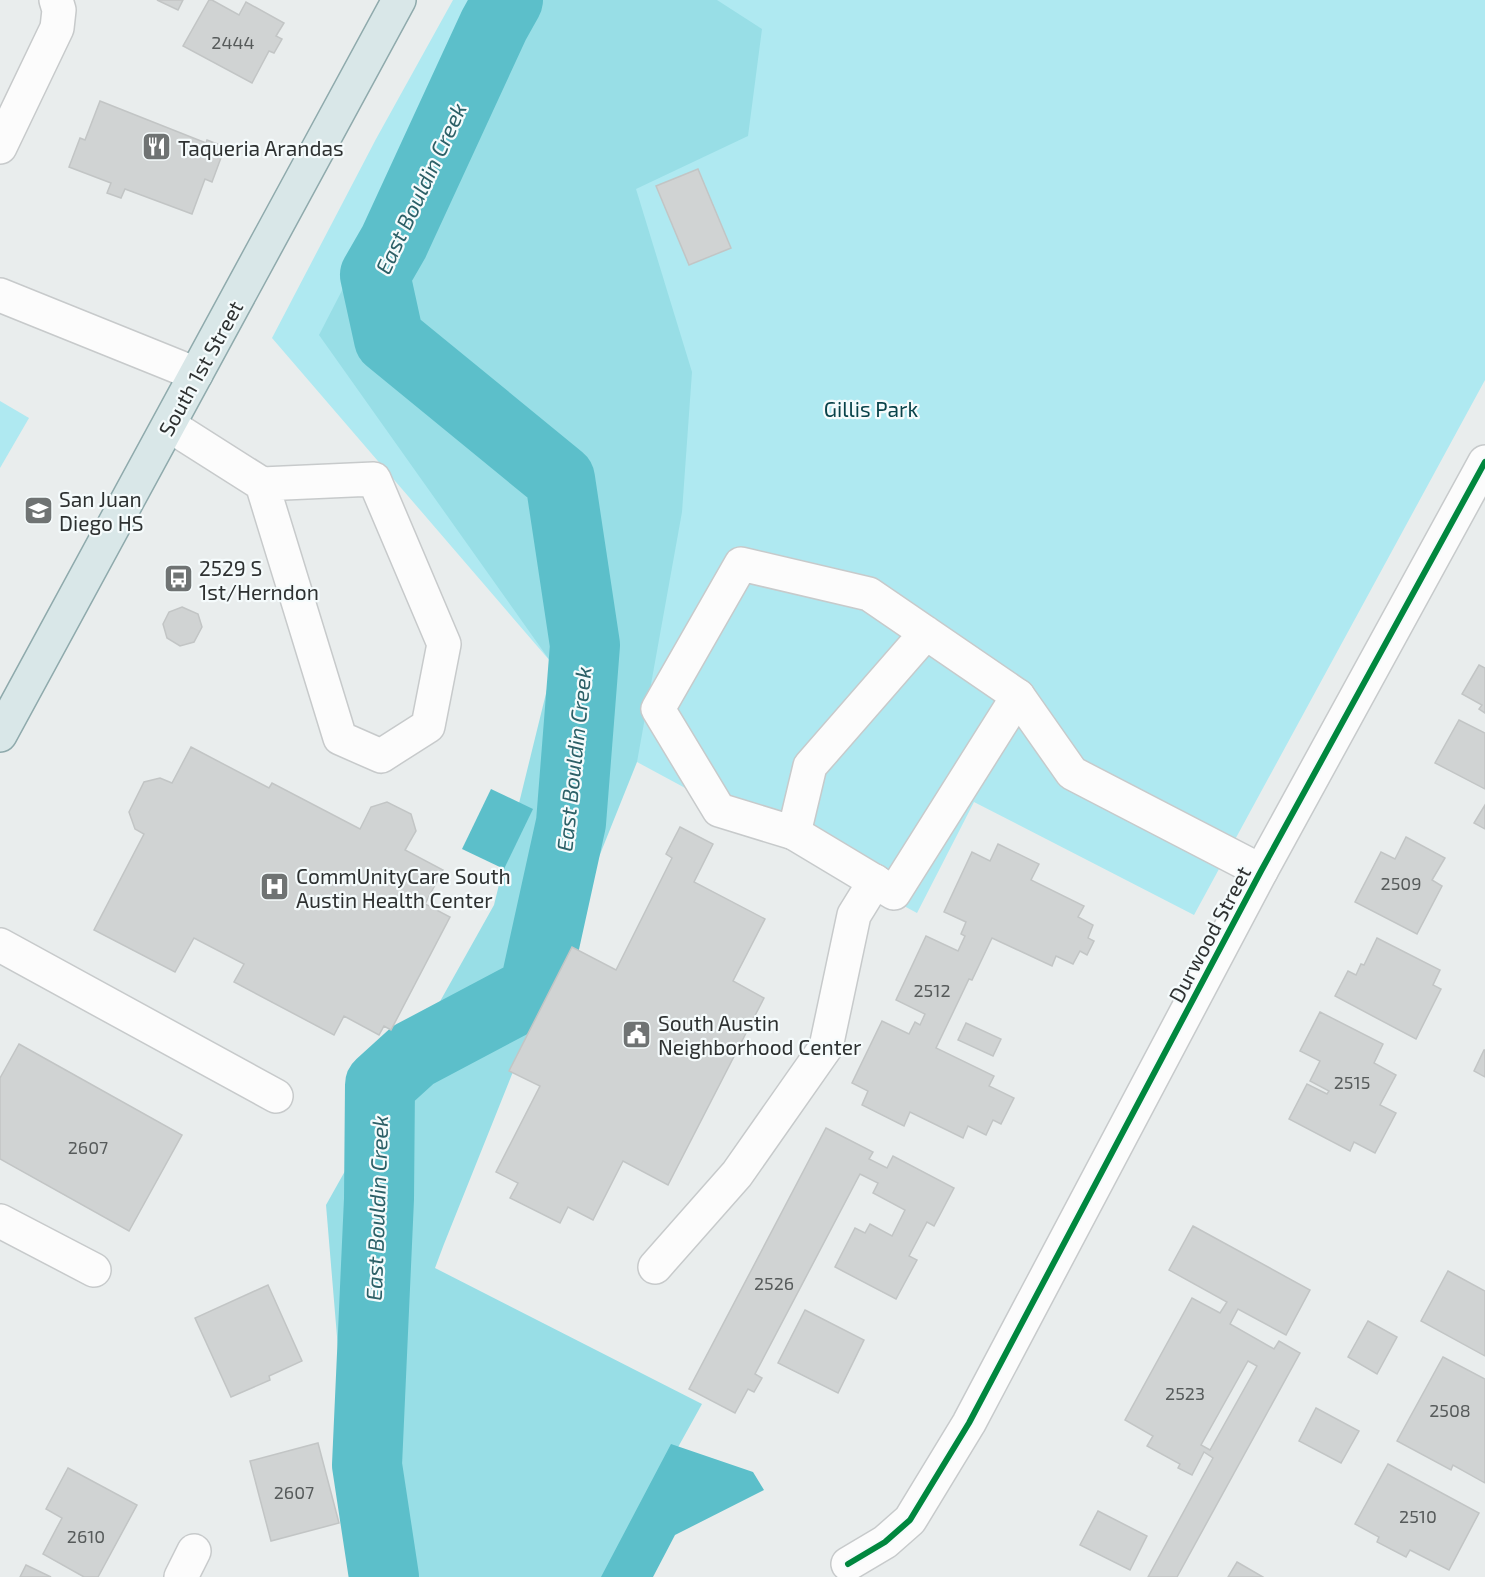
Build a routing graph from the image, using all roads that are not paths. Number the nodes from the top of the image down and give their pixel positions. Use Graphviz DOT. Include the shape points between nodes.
graph roads {
  1 [pos="56,0"];
  2 [pos="399,0"];
  3 [pos="0,147"];
  4 [pos="0,295"];
  5 [pos="196,374"];
  6 [pos="168,425"];
  7 [pos="1485,462"];
  8 [pos="262,484"];
  9 [pos="926,633"];
  10 [pos="1018,696"];
  11 [pos="0,735"];
  12 [pos="794,833"];
  13 [pos="1261,871"];
  14 [pos="875,881"];
  15 [pos="0,945"];
  16 [pos="276,1096"];
  17 [pos="0,1221"];
  18 [pos="655,1267"];
  19 [pos="94,1270"];
  20 [pos="842,1573"];
  1 -- 3 [label="street" via="57,28"];
  2 -- 5 [label="main road, South 1st Street"];
  4 -- 5 [label="street"];
  5 -- 6 [label="main road, South 1st Street"];
  6 -- 8 [label="street"];
  6 -- 11 [label="main road, South 1st Street"];
  7 -- 13 [label="street, Durwood Street"];
  8 -- 8 [label="street" via="340,738 381,756 428,726 444,644 374,479"];
  9 -- 10 [label="street"];
  9 -- 12 [label="street" via="810,766"];
  9 -- 12 [label="street" via="869,594 741,564 658,709 719,810"];
  10 -- 13 [label="street" via="1072,773"];
  10 -- 14 [label="street" via="894,893"];
  12 -- 14 [label="street"];
  13 -- 20 [label="street, Durwood Street" via="969,1424 910,1520"];
  14 -- 18 [label="street" via="854,915 826,1047 737,1174"];
  15 -- 16 [label="street"];
  17 -- 19 [label="street"];
}
